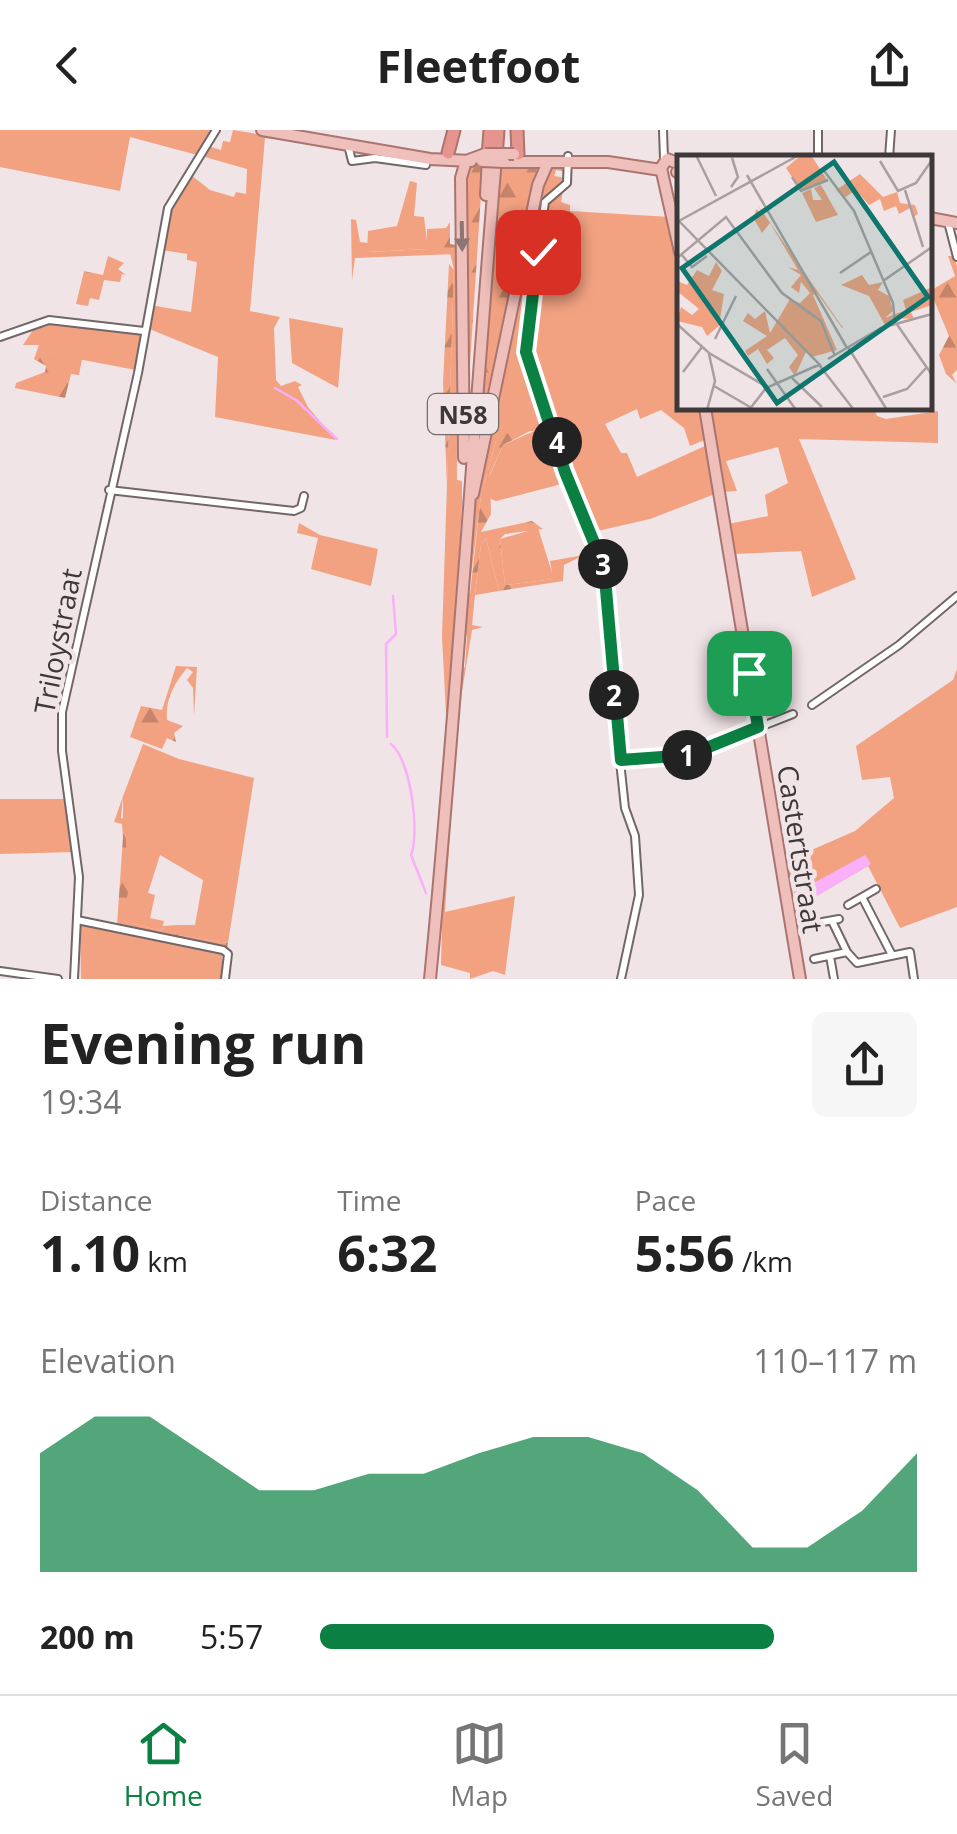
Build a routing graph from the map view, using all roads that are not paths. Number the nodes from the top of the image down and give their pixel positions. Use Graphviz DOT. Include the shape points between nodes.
graph roads {
  1 [pos="216,130"];
  2 [pos="262,130"];
  3 [pos="454,130"];
  4 [pos="490,130"];
  5 [pos="498,130"];
  6 [pos="516,130"];
  7 [pos="664,130"];
  8 [pos="891,130"];
  9 [pos="309,134"];
  10 [pos="348,145"];
  11 [pos="889,155"];
  12 [pos="449,157"];
  13 [pos="469,158"];
  14 [pos="513,158"];
  15 [pos="568,159"];
  16 [pos="426,165"];
  17 [pos="671,168"];
  18 [pos="461,178"];
  19 [pos="952,223"];
  20 [pos="677,234"];
  21 [pos="957,257"];
  22 [pos="144,330"];
  23 [pos="0,337"];
  24 [pos="705,410"];
  25 [pos="109,490"];
  26 [pos="304,496"];
  27 [pos="465,534"];
  28 [pos="956,597"];
  29 [pos="812,705"];
  30 [pos="793,714"];
  31 [pos="758,727"];
  32 [pos="621,760"];
  33 [pos="876,890"];
  34 [pos="862,896"];
  35 [pos="848,905"];
  36 [pos="78,920"];
  37 [pos="806,925"];
  38 [pos="847,952"];
  39 [pos="892,955"];
  40 [pos="830,956"];
  41 [pos="814,959"];
  42 [pos="0,970"];
  43 [pos="58,979"];
  44 [pos="74,979"];
  45 [pos="225,979"];
  46 [pos="433,979"];
  47 [pos="622,979"];
  48 [pos="800,979"];
  49 [pos="834,979"];
  50 [pos="914,979"];
  1 -- 22 [label="street, Triloystraat" via="170,204"];
  2 -- 9 [label="main road"];
  3 -- 12 [label="highway"];
  4 -- 14 [label="highway, N58"];
  5 -- 14 [label="highway, N58"];
  6 -- 14 [label="highway, N58"];
  7 -- 17 [label="street"];
  8 -- 11 [label="street"];
  9 -- 10 [label="main road"];
  10 -- 12 [label="main road"];
  10 -- 16 [label="street" via="352,161"];
  12 -- 13 [label="main road"];
  12 -- 18 [label="main road, N58"];
  13 -- 14 [label="main road, bridge"];
  13 -- 14 [label="main road, bridge"];
  13 -- 18 [label="main road"];
  14 -- 15 [label="main road"];
  14 -- 15 [label="main road"];
  14 -- 27 [label="main road, N58" via="471,445"];
  14 -- 27 [label="main road, N58" via="538,185"];
  15 -- 17 [label="main road"];
  15 -- 32 [label="street" via="565,185 545,202 525,344 565,472 604,567"];
  17 -- 20 [label="main road"];
  18 -- 27 [label="main road, N58, one-way"];
  19 -- 21 [label="street"];
  22 -- 23 [label="street" via="49,320"];
  22 -- 25 [label="street, Triloystraat"];
  24 -- 31 [label="main road, Castertstraat"];
  25 -- 26 [label="street" via="294,511"];
  25 -- 36 [label="street, Triloystraat" via="62,712"];
  27 -- 46 [label="main road, N58"];
  28 -- 29 [label="street"];
  30 -- 31 [label="street"];
  31 -- 32 [label="street" via="689,755"];
  31 -- 48 [label="main road, Castertstraat"];
  32 -- 47 [label="street" via="639,895"];
  33 -- 34 [label="street"];
  34 -- 35 [label="street"];
  34 -- 39 [label="street"];
  36 -- 44 [label="street, Triloystraat"];
  36 -- 45 [label="street" via="222,950 228,954"];
  37 -- 38 [label="street" via="836,920"];
  38 -- 39 [label="street" via="857,963"];
  38 -- 40 [label="street"];
  39 -- 50 [label="street" via="912,954"];
  40 -- 41 [label="street"];
  40 -- 49 [label="street"];
  42 -- 43 [label="street"];
}
